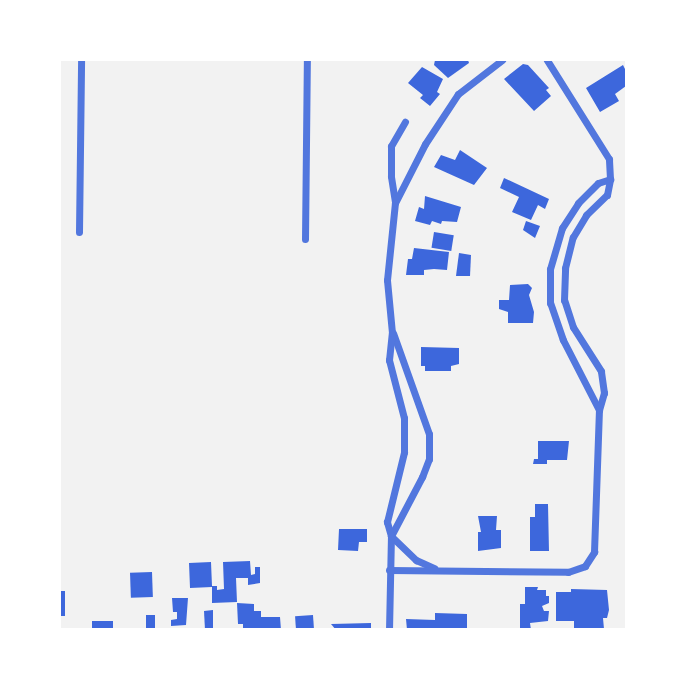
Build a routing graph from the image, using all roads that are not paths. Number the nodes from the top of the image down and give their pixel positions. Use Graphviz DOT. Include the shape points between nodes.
graph roads {
  1 [pos="81,60"];
  2 [pos="307,60"];
  3 [pos="502,60"];
  4 [pos="547,60"];
  5 [pos="405,122"];
  6 [pos="610,179"];
  7 [pos="395,203"];
  8 [pos="79,232"];
  9 [pos="304,239"];
  10 [pos="393,333"];
  11 [pos="599,410"];
  12 [pos="391,536"];
  13 [pos="389,570"];
  14 [pos="438,570"];
  15 [pos="389,629"];
  1 -- 8 [label="street"];
  2 -- 9 [label="street"];
  3 -- 7 [label="street" via="458,94 425,144"];
  4 -- 6 [label="street" via="609,159"];
  5 -- 7 [label="street" via="391,146"];
  6 -- 11 [label="street" via="607,195 586,215 573,237 565,268 564,300 573,327 601,371 604,393"];
  6 -- 11 [label="street" via="598,183 578,202 562,228 550,269 551,303 563,340"];
  7 -- 10 [label="street" via="387,280"];
  10 -- 12 [label="street" via="389,360 404,418 404,452 387,522"];
  10 -- 12 [label="street" via="429,434 429,459"];
  11 -- 14 [label="street" via="594,552 585,566 568,572"];
  12 -- 13 [label="street"];
  12 -- 14 [label="street" via="416,560"];
  13 -- 14 [label="street"];
  13 -- 15 [label="street"];
}
